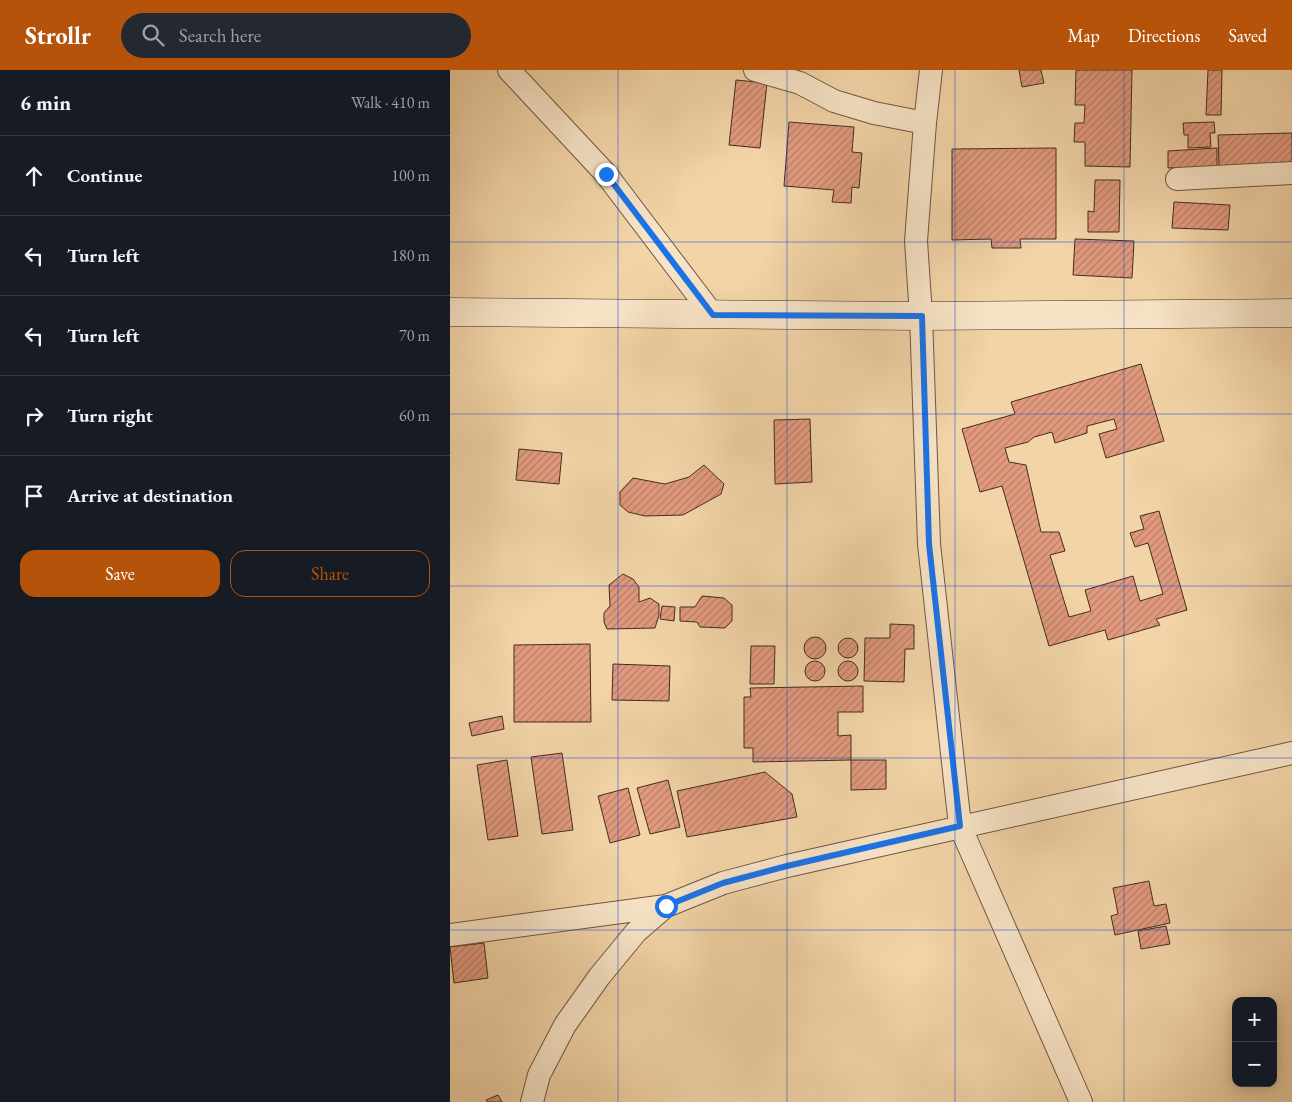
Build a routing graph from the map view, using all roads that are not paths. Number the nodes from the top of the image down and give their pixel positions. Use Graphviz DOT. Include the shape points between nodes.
graph roads {
  1 [pos="509,70"];
  2 [pos="755,70"];
  3 [pos="931,70"];
  4 [pos="925,123"];
  5 [pos="1292,173"];
  6 [pos="1177,179"];
  7 [pos="450,312"];
  8 [pos="1292,313"];
  9 [pos="713,315"];
  10 [pos="922,316"];
  11 [pos="1292,753"];
  12 [pos="960,826"];
  13 [pos="666,906"];
  14 [pos="450,935"];
  15 [pos="1080,1101"];
  16 [pos="532,1102"];
  1 -- 9 [label="street" via="606,174"];
  2 -- 4 [label="street" via="800,83 834,101"];
  3 -- 4 [label="street"];
  4 -- 10 [label="street" via="916,241"];
  5 -- 6 [label="street"];
  7 -- 9 [label="street"];
  8 -- 10 [label="street"];
  9 -- 10 [label="street"];
  10 -- 12 [label="street" via="929,544"];
  11 -- 12 [label="street"];
  12 -- 13 [label="street" via="723,883"];
  12 -- 15 [label="street"];
  13 -- 14 [label="street"];
  13 -- 16 [label="street" via="636,932 565,1025 539,1075"];
}
